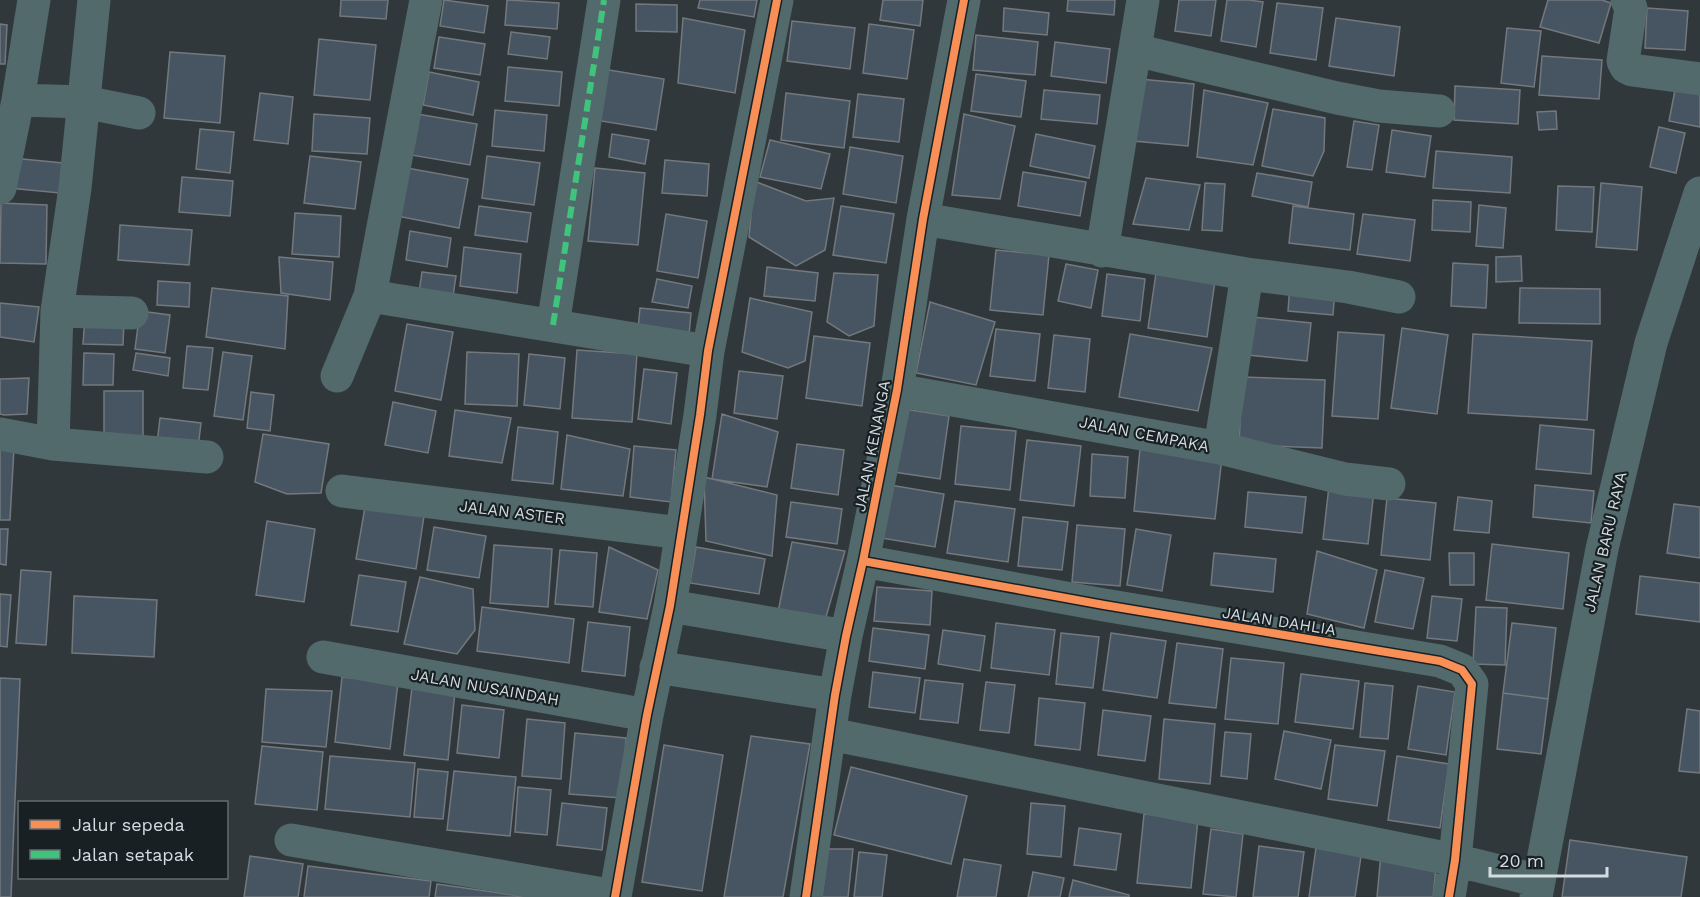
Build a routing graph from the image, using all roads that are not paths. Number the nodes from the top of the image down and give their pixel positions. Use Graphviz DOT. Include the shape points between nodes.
graph roads {
  1 [pos="33,0"];
  2 [pos="94,0"];
  3 [pos="426,0"];
  4 [pos="604,0"];
  5 [pos="777,0"];
  6 [pos="964,0"];
  7 [pos="1143,0"];
  8 [pos="1627,0"];
  9 [pos="1135,50"];
  10 [pos="1700,79"];
  11 [pos="18,100"];
  12 [pos="84,102"];
  13 [pos="1439,111"];
  14 [pos="139,113"];
  15 [pos="0,188"];
  16 [pos="1700,193"];
  17 [pos="923,219"];
  18 [pos="1695,225"];
  19 [pos="1102,251"];
  20 [pos="1247,274"];
  21 [pos="370,296"];
  22 [pos="1399,297"];
  23 [pos="57,311"];
  24 [pos="132,313"];
  25 [pos="553,325"];
  26 [pos="708,351"];
  27 [pos="337,376"];
  28 [pos="897,390"];
  29 [pos="0,434"];
  30 [pos="53,444"];
  31 [pos="1220,448"];
  32 [pos="207,458"];
  33 [pos="1389,484"];
  34 [pos="342,491"];
  35 [pos="681,533"];
  36 [pos="863,561"];
  37 [pos="669,606"];
  38 [pos="846,636"];
  39 [pos="323,657"];
  40 [pos="656,667"];
  41 [pos="836,695"];
  42 [pos="647,715"];
  43 [pos="830,734"];
  44 [pos="291,840"];
  45 [pos="1455,860"];
  46 [pos="1538,889"];
  47 [pos="615,897"];
  48 [pos="806,897"];
  49 [pos="1449,897"];
  1 -- 11 [label="street"];
  2 -- 12 [label="street"];
  3 -- 21 [label="street"];
  4 -- 25 [label="street"];
  5 -- 26 [label="street"];
  6 -- 17 [label="street, JALAN KENANGA"];
  7 -- 9 [label="street"];
  8 -- 10 [label="street" via="1630,8 1623,61 1626,67"];
  9 -- 13 [label="street" via="1337,98"];
  9 -- 19 [label="street"];
  11 -- 12 [label="street"];
  11 -- 15 [label="street"];
  12 -- 14 [label="street"];
  12 -- 23 [label="street"];
  16 -- 18 [label="street, JALAN BARU RAYA"];
  17 -- 19 [label="street"];
  17 -- 28 [label="street, JALAN KENANGA"];
  18 -- 46 [label="street, JALAN BARU RAYA" via="1651,343 1602,549"];
  19 -- 20 [label="street"];
  20 -- 22 [label="street"];
  20 -- 31 [label="street"];
  21 -- 25 [label="street"];
  21 -- 27 [label="street"];
  23 -- 24 [label="street"];
  23 -- 30 [label="street"];
  25 -- 26 [label="street"];
  26 -- 35 [label="street"];
  28 -- 31 [label="street, JALAN CEMPAKA"];
  28 -- 36 [label="street, JALAN KENANGA"];
  29 -- 30 [label="street"];
  30 -- 32 [label="street"];
  31 -- 33 [label="street, JALAN CEMPAKA" via="1345,479"];
  34 -- 35 [label="street, JALAN ASTER"];
  35 -- 37 [label="street"];
  36 -- 38 [label="street, JALAN KENANGA"];
  36 -- 45 [label="street, JALAN DAHLIA" via="1440,661 1462,670 1472,684"];
  37 -- 38 [label="street"];
  37 -- 40 [label="street"];
  38 -- 41 [label="street, JALAN KENANGA"];
  39 -- 42 [label="street, JALAN NUSAINDAH"];
  40 -- 41 [label="street"];
  40 -- 42 [label="street"];
  41 -- 43 [label="street, JALAN KENANGA"];
  42 -- 47 [label="street"];
  43 -- 45 [label="street"];
  43 -- 48 [label="street, JALAN KENANGA"];
  44 -- 47 [label="street"];
  45 -- 46 [label="street"];
  45 -- 49 [label="street, JALAN DAHLIA"];
}
